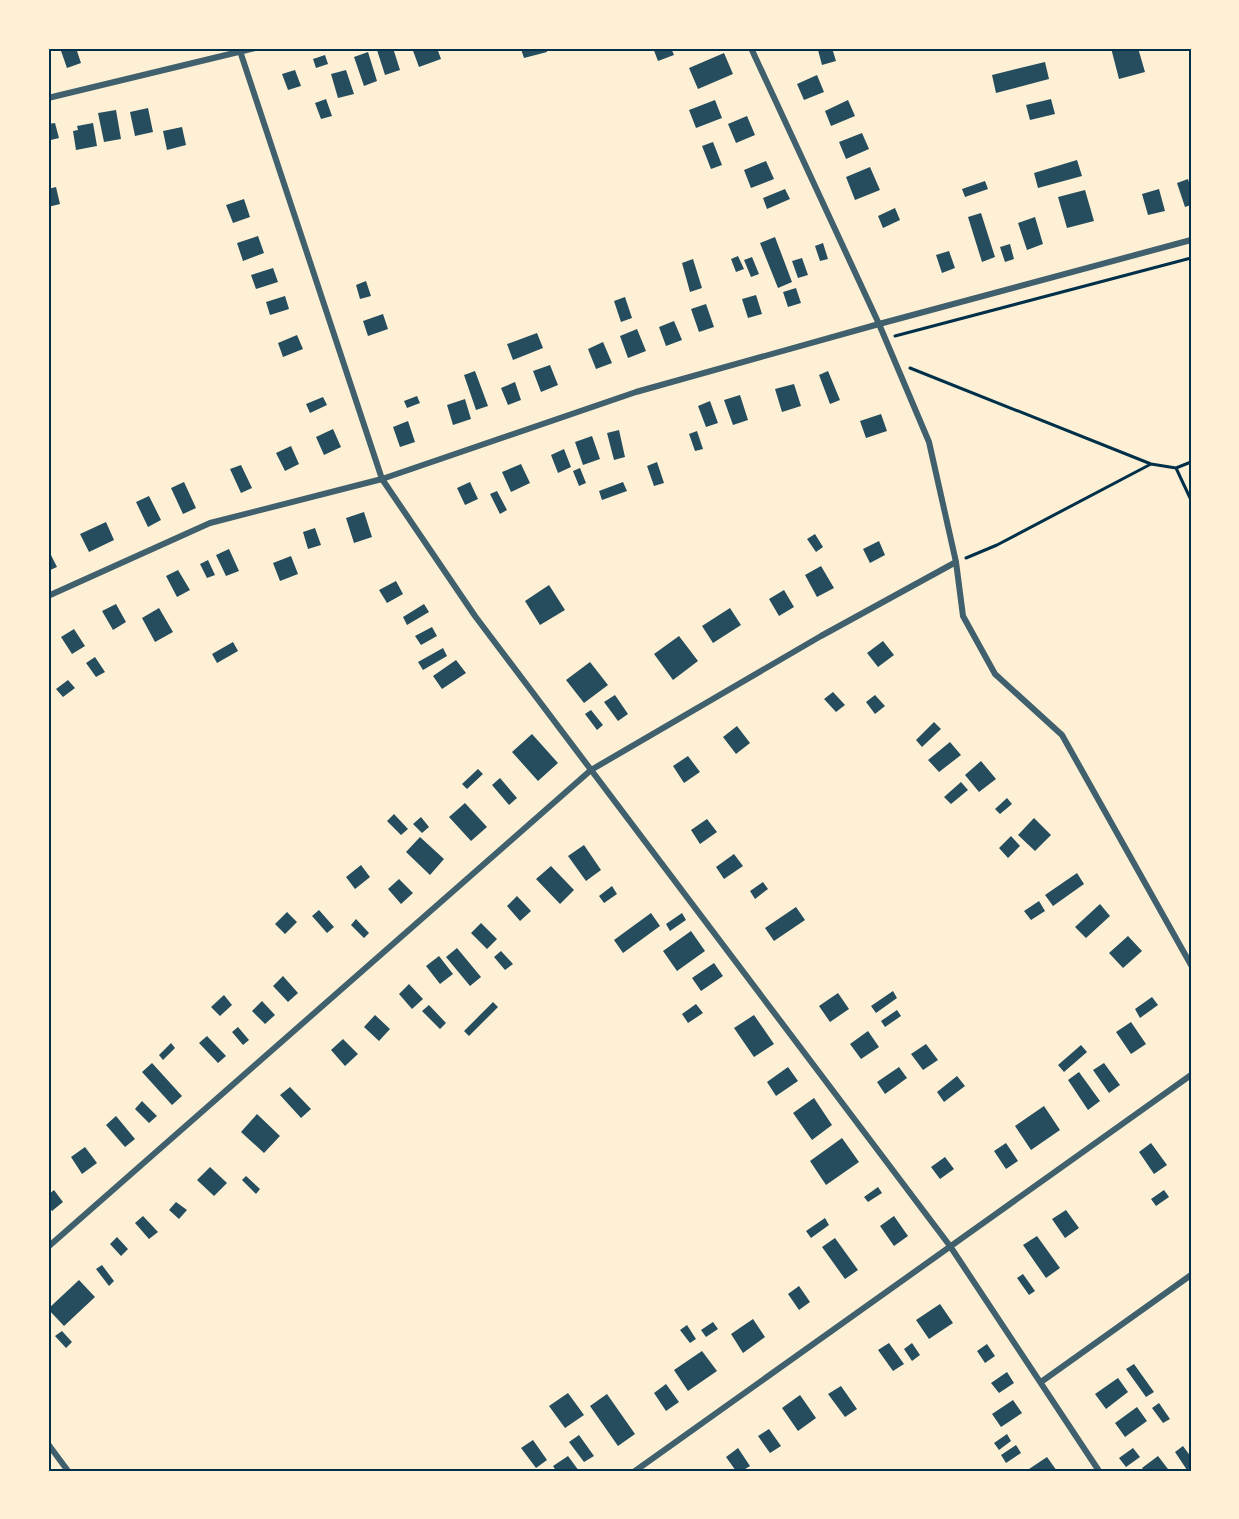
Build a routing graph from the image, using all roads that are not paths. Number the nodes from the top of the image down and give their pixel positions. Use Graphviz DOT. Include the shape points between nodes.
graph roads {
  1 [pos="255,48"];
  2 [pos="751,48"];
  3 [pos="240,50"];
  4 [pos="48,98"];
  5 [pos="1191,240"];
  6 [pos="879,324"];
  7 [pos="382,479"];
  8 [pos="956,562"];
  9 [pos="48,596"];
  10 [pos="591,770"];
  11 [pos="1191,965"];
  12 [pos="1191,1075"];
  13 [pos="950,1246"];
  14 [pos="48,1247"];
  15 [pos="1191,1275"];
  16 [pos="1041,1382"];
  17 [pos="48,1444"];
  18 [pos="68,1471"];
  19 [pos="635,1471"];
  20 [pos="1100,1471"];
  1 -- 3 [label="street"];
  2 -- 6 [label="street"];
  3 -- 4 [label="street"];
  3 -- 7 [label="street"];
  5 -- 6 [label="street"];
  6 -- 7 [label="street" via="636,392"];
  6 -- 8 [label="street" via="929,442"];
  7 -- 9 [label="street" via="210,524"];
  7 -- 10 [label="street" via="475,616"];
  8 -- 10 [label="street"];
  8 -- 11 [label="street" via="963,616 994,674 1062,735"];
  10 -- 13 [label="street"];
  10 -- 14 [label="street"];
  12 -- 13 [label="street"];
  13 -- 16 [label="street"];
  13 -- 19 [label="street"];
  15 -- 16 [label="street"];
  16 -- 20 [label="street"];
  17 -- 18 [label="street"];
}
